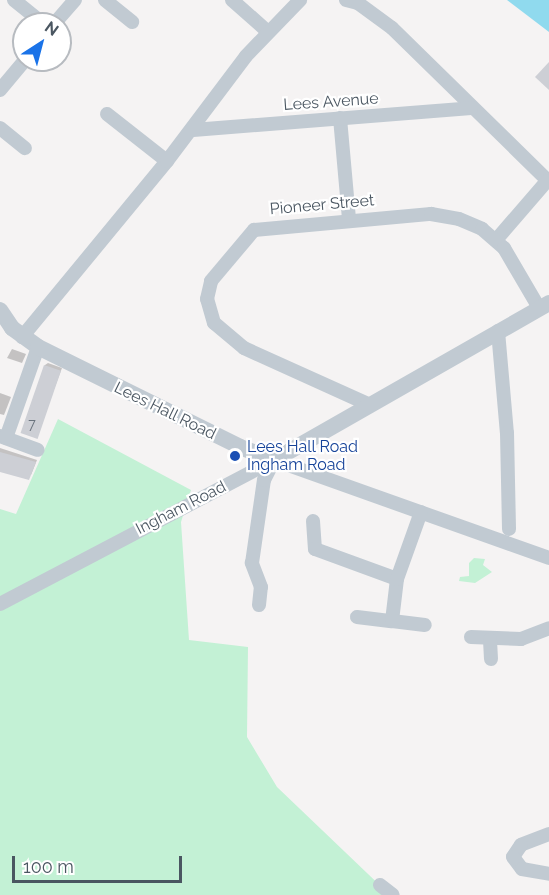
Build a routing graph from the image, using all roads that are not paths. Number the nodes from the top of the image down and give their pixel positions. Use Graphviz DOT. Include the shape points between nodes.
graph roads {
  1 [pos="14,0"];
  2 [pos="75,0"];
  3 [pos="105,0"];
  4 [pos="232,0"];
  5 [pos="300,0"];
  6 [pos="346,0"];
  7 [pos="29,12"];
  8 [pos="64,12"];
  9 [pos="132,22"];
  10 [pos="267,31"];
  11 [pos="15,72"];
  12 [pos="0,90"];
  13 [pos="471,108"];
  14 [pos="107,114"];
  15 [pos="340,118"];
  16 [pos="0,128"];
  17 [pos="193,130"];
  18 [pos="25,148"];
  19 [pos="167,161"];
  20 [pos="548,181"];
  21 [pos="349,219"];
  22 [pos="496,240"];
  23 [pos="544,306"];
  24 [pos="0,310"];
  25 [pos="498,331"];
  26 [pos="22,337"];
  27 [pos="38,347"];
  28 [pos="370,405"];
  29 [pos="3,437"];
  30 [pos="38,450"];
  31 [pos="274,460"];
  32 [pos="422,512"];
  33 [pos="313,521"];
  34 [pos="509,529"];
  35 [pos="549,558"];
  36 [pos="397,579"];
  37 [pos="0,604"];
  38 [pos="259,605"];
  39 [pos="357,617"];
  40 [pos="392,621"];
  41 [pos="425,625"];
  42 [pos="549,628"];
  43 [pos="471,637"];
  44 [pos="490,640"];
  45 [pos="491,660"];
  46 [pos="549,834"];
  47 [pos="549,874"];
  48 [pos="380,885"];
  49 [pos="393,895"];
  1 -- 7 [label="street"];
  2 -- 8 [label="street"];
  3 -- 9 [label="street"];
  4 -- 10 [label="street"];
  5 -- 10 [label="street"];
  6 -- 13 [label="street" via="358,3 392,28"];
  10 -- 17 [label="street"];
  11 -- 12 [label="street"];
  13 -- 15 [label="street, Lees Avenue"];
  13 -- 20 [label="street"];
  14 -- 19 [label="street"];
  15 -- 17 [label="street, Lees Avenue"];
  15 -- 21 [label="street"];
  16 -- 18 [label="street"];
  17 -- 19 [label="street"];
  19 -- 26 [label="street"];
  20 -- 22 [label="street"];
  21 -- 22 [label="street, Pioneer Street" via="439,215 471,223"];
  21 -- 28 [label="street, Pioneer Street" via="254,230 211,281 208,307 219,330 244,348"];
  22 -- 23 [label="street, Pioneer Street"];
  23 -- 25 [label="street, Ingham Road"];
  24 -- 26 [label="street, Lees Hall Road"];
  25 -- 28 [label="street, Ingham Road"];
  25 -- 34 [label="street" via="507,432"];
  26 -- 27 [label="street, Lees Hall Road"];
  27 -- 29 [label="street"];
  27 -- 31 [label="street, Lees Hall Road"];
  28 -- 31 [label="street, Ingham Road"];
  29 -- 30 [label="street"];
  31 -- 32 [label="street, Lees Hall Road"];
  31 -- 37 [label="street, Ingham Road"];
  31 -- 38 [label="street" via="264,480 252,563 261,587"];
  32 -- 35 [label="street, Lees Hall Road"];
  32 -- 36 [label="street"];
  33 -- 36 [label="street" via="315,549"];
  36 -- 40 [label="street"];
  39 -- 40 [label="street"];
  40 -- 41 [label="street"];
  42 -- 44 [label="street" via="521,639"];
  43 -- 44 [label="street"];
  44 -- 45 [label="street"];
  46 -- 47 [label="street" via="520,845 513,857 522,869"];
  48 -- 49 [label="street"];
}
